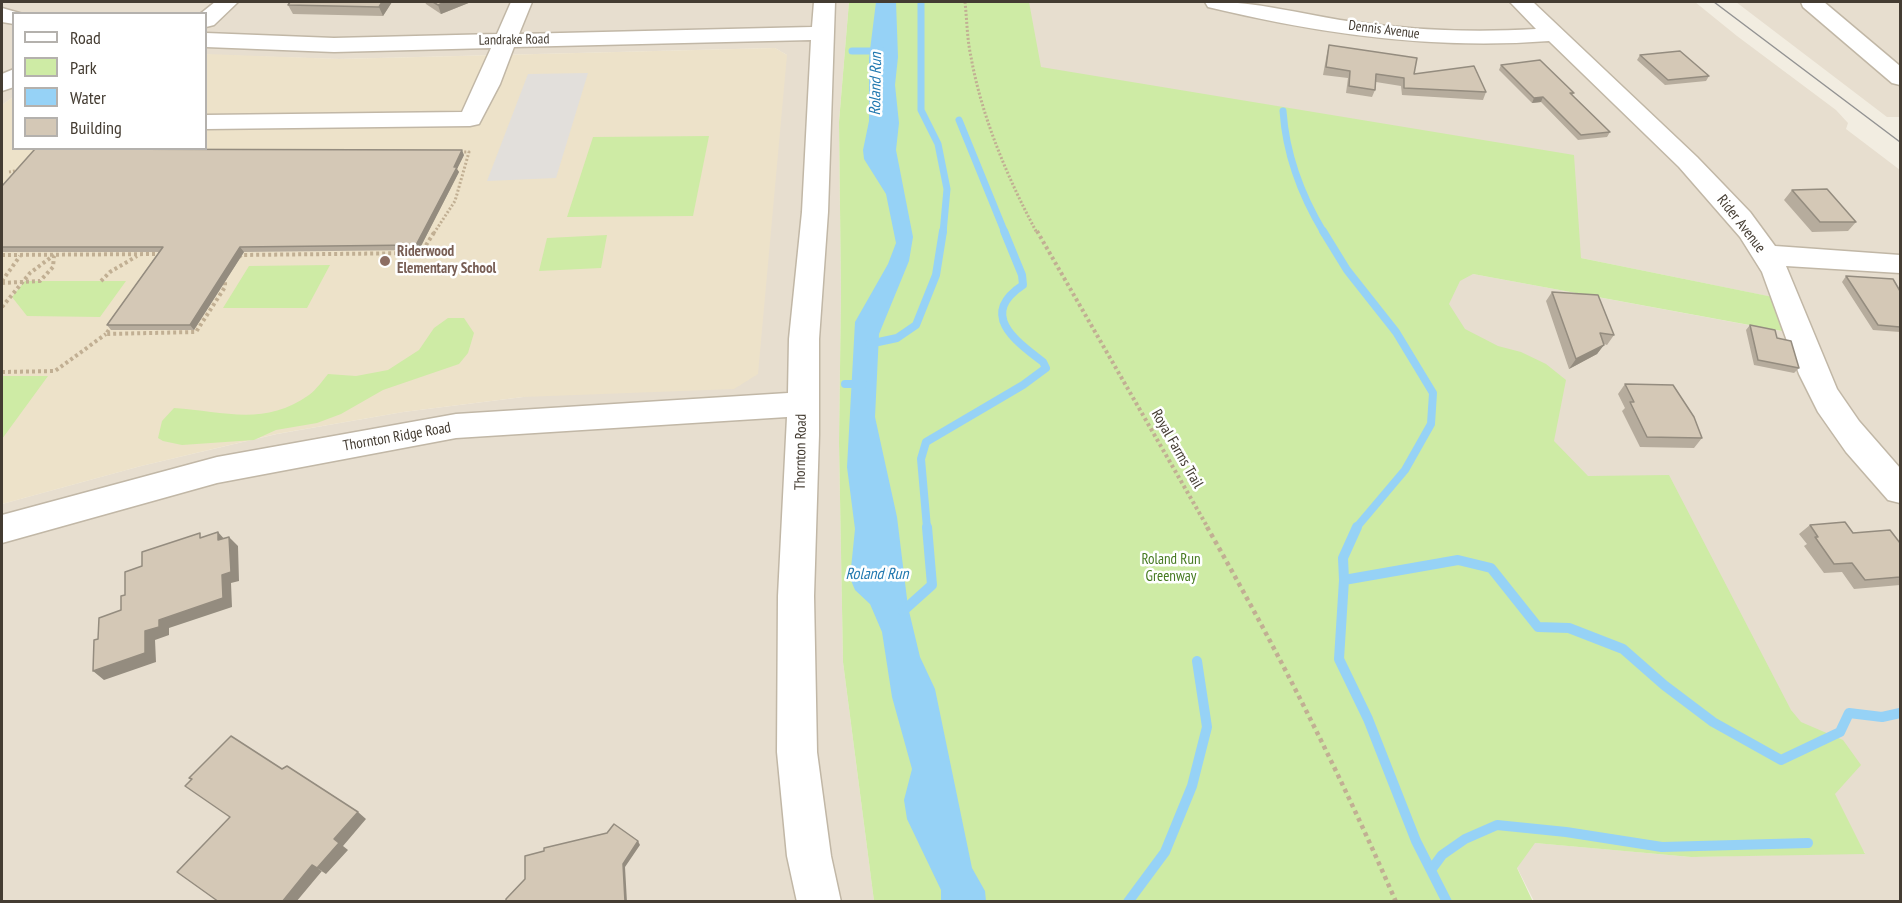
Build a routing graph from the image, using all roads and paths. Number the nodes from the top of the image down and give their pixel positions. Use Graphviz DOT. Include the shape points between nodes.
graph roads {
  1 [pos="227,2"];
  2 [pos="521,2"];
  3 [pos="824,2"];
  4 [pos="965,2"];
  5 [pos="1216,2"];
  6 [pos="1521,2"];
  7 [pos="1811,2"];
  8 [pos="207,19"];
  9 [pos="823,33"];
  10 [pos="1554,34"];
  11 [pos="207,40"];
  12 [pos="505,40"];
  13 [pos="1900,78"];
  14 [pos="207,122"];
  15 [pos="457,152"];
  16 [pos="27,164"];
  17 [pos="9,172"];
  18 [pos="318,245"];
  19 [pos="139,254"];
  20 [pos="2,255"];
  21 [pos="21,255"];
  22 [pos="54,255"];
  23 [pos="312,255"];
  24 [pos="1767,255"];
  25 [pos="158,263"];
  26 [pos="235,263"];
  27 [pos="1900,264"];
  28 [pos="230,272"];
  29 [pos="25,281"];
  30 [pos="101,281"];
  31 [pos="2,282"];
  32 [pos="2,307"];
  33 [pos="113,324"];
  34 [pos="106,334"];
  35 [pos="2,372"];
  36 [pos="802,404"];
  37 [pos="1900,490"];
  38 [pos="2,529"];
  39 [pos="819,902"];
  40 [pos="1396,902"];
  1 -- 8 [label="street"];
  2 -- 12 [label="street"];
  3 -- 9 [label="street, Thornton Road"];
  4 -- 40 [label="path, Royal Farms Trail" via="970,53 989,126 1031,222 1280,656 1367,832"];
  5 -- 10 [label="street, Dennis Avenue" via="1331,24 1418,35 1473,38"];
  6 -- 10 [label="street, Rider Avenue"];
  7 -- 13 [label="street"];
  9 -- 12 [label="street, Landrake Road"];
  9 -- 36 [label="street, Thornton Road"];
  10 -- 24 [label="street, Rider Avenue" via="1708,183"];
  11 -- 12 [label="street, Landrake Road" via="334,45"];
  12 -- 14 [label="street" via="470,119"];
  15 -- 23 [label="path" via="469,152 455,201 421,253"];
  16 -- 17 [label="path" via="21,170"];
  18 -- 23 [label="path"];
  19 -- 22 [label="path"];
  19 -- 25 [label="path" via="164,254"];
  19 -- 30 [label="path"];
  20 -- 21 [label="path"];
  21 -- 22 [label="path"];
  21 -- 31 [label="path"];
  22 -- 29 [label="path"];
  22 -- 29 [label="path" via="52,267 40,281"];
  23 -- 26 [label="path" via="241,255"];
  24 -- 27 [label="street"];
  24 -- 37 [label="street, Rider Avenue" via="1782,284 1821,389 1859,444"];
  28 -- 34 [label="path" via="224,280 225,287 196,332"];
  29 -- 31 [label="path"];
  29 -- 32 [label="path"];
  33 -- 34 [label="path"];
  34 -- 35 [label="path" via="55,371"];
  36 -- 38 [label="street, Thornton Ridge Road" via="456,426 217,470"];
  36 -- 39 [label="street, Thornton Road" via="796,596 797,752 809,856"];
}
